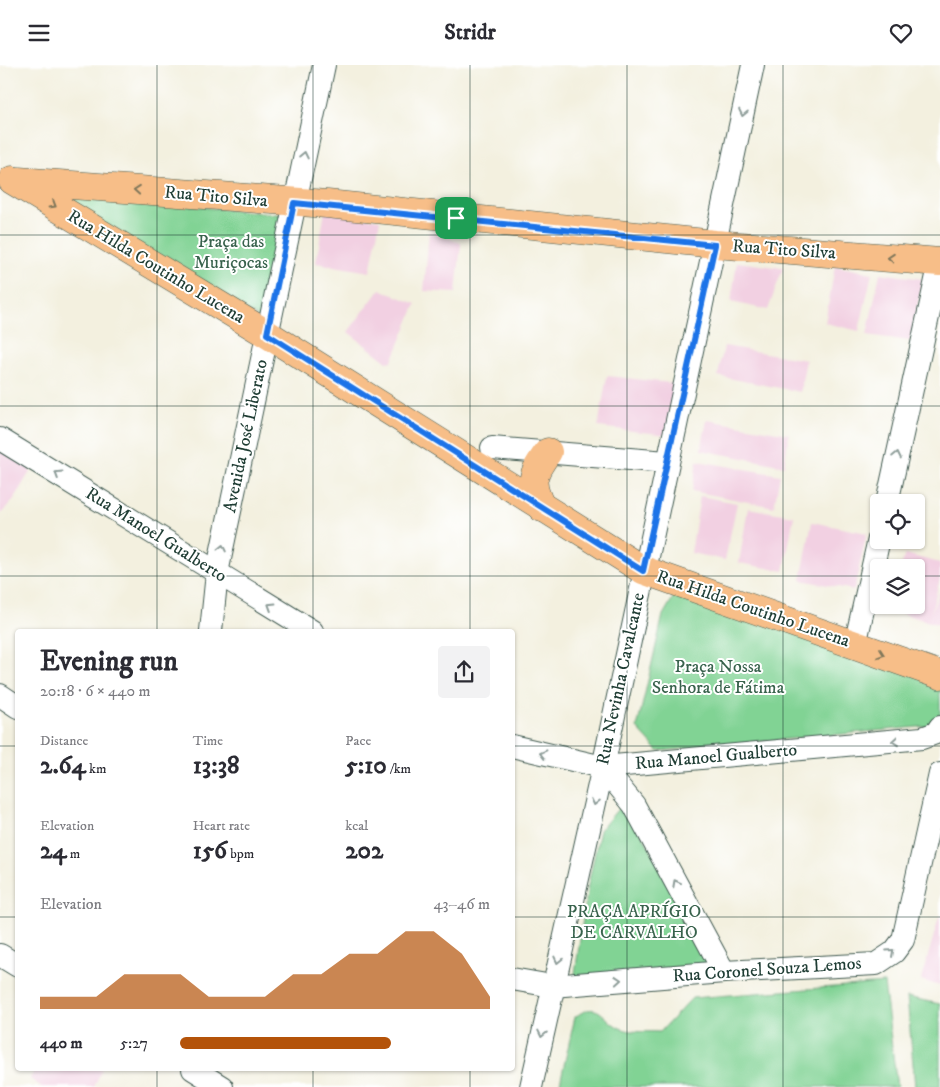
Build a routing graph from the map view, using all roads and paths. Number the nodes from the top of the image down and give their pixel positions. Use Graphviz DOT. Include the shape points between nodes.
graph roads {
  1 [pos="324,65"];
  2 [pos="753,65"];
  3 [pos="6,180"];
  4 [pos="294,203"];
  5 [pos="715,245"];
  6 [pos="940,262"];
  7 [pos="267,334"];
  8 [pos="0,439"];
  9 [pos="492,448"];
  10 [pos="548,453"];
  11 [pos="667,462"];
  12 [pos="889,494"];
  13 [pos="542,508"];
  14 [pos="877,549"];
  15 [pos="643,571"];
  16 [pos="217,573"];
  17 [pos="211,629"];
  18 [pos="309,629"];
  19 [pos="855,645"];
  20 [pos="940,675"];
  21 [pos="0,695"];
  22 [pos="15,705"];
  23 [pos="934,738"];
  24 [pos="515,747"];
  25 [pos="602,767"];
  26 [pos="940,775"];
  27 [pos="0,955"];
  28 [pos="15,964"];
  29 [pos="724,972"];
  30 [pos="515,980"];
  31 [pos="552,986"];
  32 [pos="198,1071"];
  33 [pos="222,1087"];
  34 [pos="531,1087"];
  4 -- 1 [label="street, Avenida José Liberato, one-way"];
  2 -- 5 [label="street, Rua Nevinha Cavalcante, one-way"];
  4 -- 3 [label="main road, Rua Tito Silva, one-way"];
  3 -- 7 [label="main road, Rua Hilda Coutinho Lucena, one-way"];
  4 -- 5 [label="main road, Rua Tito Silva"];
  4 -- 7 [label="street, Avenida José Liberato"];
  6 -- 5 [label="main road, Rua Tito Silva, one-way"];
  5 -- 11 [label="street, Rua Nevinha Cavalcante"];
  12 -- 6 [label="street, one-way"];
  7 -- 13 [label="main road, Rua Hilda Coutinho Lucena"];
  16 -- 7 [label="street, Avenida José Liberato, one-way"];
  16 -- 8 [label="street, Rua Manoel Gualberto, one-way"];
  9 -- 10 [label="street"];
  10 -- 11 [label="street"];
  10 -- 13 [label="main road" via="532,481"];
  11 -- 15 [label="street, Rua Nevinha Cavalcante"];
  13 -- 15 [label="main road, Rua Hilda Coutinho Lucena"];
  14 -- 19 [label="street"];
  15 -- 19 [label="main road, Rua Hilda Coutinho Lucena"];
  15 -- 25 [label="street, Rua Nevinha Cavalcante"];
  16 -- 17 [label="street, Avenida José Liberato"];
  18 -- 16 [label="street, Rua Manoel Gualberto, one-way"];
  19 -- 20 [label="main road, Rua Hilda Coutinho Lucena, one-way"];
  21 -- 22 [label="street"];
  23 -- 25 [label="street, Rua Manoel Gualberto, one-way"];
  25 -- 24 [label="street, Rua Manoel Gualberto, one-way"];
  29 -- 25 [label="street, one-way" via="634,805"];
  25 -- 31 [label="street, Rua Nevinha Cavalcante, one-way"];
  29 -- 26 [label="street, Rua Coronel Souza Lemos, one-way" via="876,964 894,952 903,940"];
  27 -- 28 [label="street"];
  31 -- 29 [label="street, Rua Coronel Souza Lemos, one-way"];
  30 -- 31 [label="street, Rua Coronel Souza Lemos"];
  31 -- 34 [label="street, Rua Nevinha Cavalcante, one-way"];
  32 -- 33 [label="street"];
}
